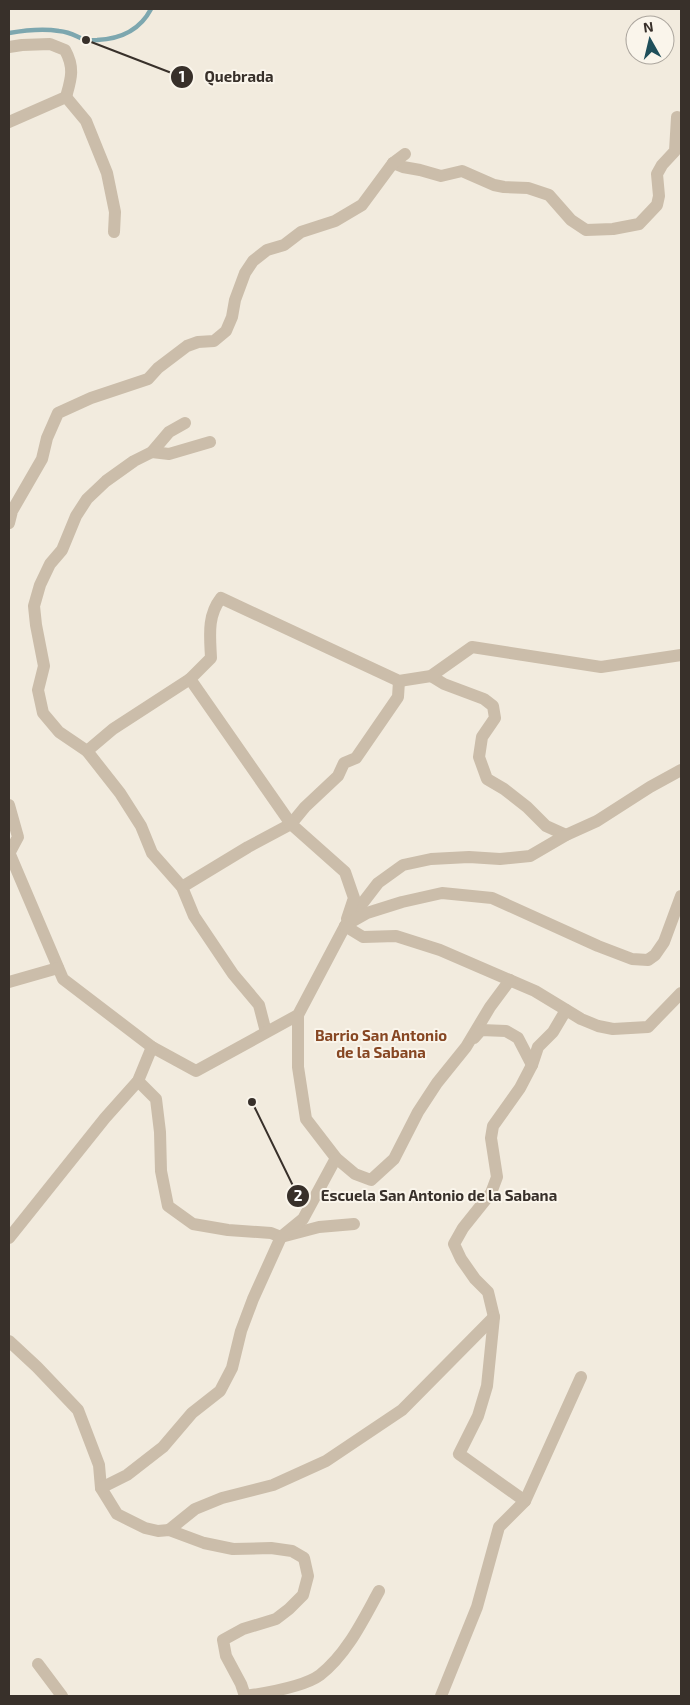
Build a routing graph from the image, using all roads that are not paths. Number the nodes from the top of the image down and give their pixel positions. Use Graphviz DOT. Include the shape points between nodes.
graph roads {
  1 [pos="9,47"];
  2 [pos="66,97"];
  3 [pos="677,117"];
  4 [pos="9,122"];
  5 [pos="405,154"];
  6 [pos="393,163"];
  7 [pos="114,232"];
  8 [pos="185,423"];
  9 [pos="210,442"];
  10 [pos="152,452"];
  11 [pos="9,523"];
  12 [pos="681,655"];
  13 [pos="431,676"];
  14 [pos="190,679"];
  15 [pos="399,681"];
  16 [pos="87,750"];
  17 [pos="681,770"];
  18 [pos="9,805"];
  19 [pos="291,824"];
  20 [pos="566,835"];
  21 [pos="9,852"];
  22 [pos="182,887"];
  23 [pos="681,896"];
  24 [pos="345,926"];
  25 [pos="58,968"];
  26 [pos="510,980"];
  27 [pos="9,982"];
  28 [pos="681,993"];
  29 [pos="566,1010"];
  30 [pos="298,1015"];
  31 [pos="266,1032"];
  32 [pos="466,1047"];
  33 [pos="152,1048"];
  34 [pos="532,1065"];
  35 [pos="138,1081"];
  36 [pos="336,1158"];
  37 [pos="354,1224"];
  38 [pos="282,1237"];
  39 [pos="9,1238"];
  40 [pos="494,1318"];
  41 [pos="9,1341"];
  42 [pos="581,1377"];
  43 [pos="101,1488"];
  44 [pos="524,1500"];
  45 [pos="169,1530"];
  46 [pos="379,1591"];
  47 [pos="38,1664"];
  48 [pos="62,1696"];
  49 [pos="246,1696"];
  50 [pos="441,1696"];
  1 -- 2 [label="street" via="50,44 65,50 72,73"];
  2 -- 4 [label="street"];
  2 -- 7 [label="street" via="86,121 107,173 115,212"];
  3 -- 6 [label="street" via="675,151 657,174 659,196 656,205 639,224 613,230 586,230 570,220 549,195 528,188 494,185 462,171 441,176"];
  5 -- 6 [label="street"];
  6 -- 11 [label="street" via="362,205 335,221 301,232 253,261 226,331 214,341 187,346 143,381 58,413 42,459 12,510"];
  8 -- 10 [label="street" via="169,432"];
  9 -- 10 [label="street" via="169,454"];
  10 -- 16 [label="street" via="106,481 87,499 62,550 50,564 34,606 44,666 38,690 43,712 59,732"];
  12 -- 13 [label="street" via="601,667 472,647"];
  13 -- 15 [label="street"];
  13 -- 20 [label="street" via="493,706 495,718 482,738 479,756 487,778 520,801 546,826"];
  14 -- 15 [label="street" via="211,658 209,626 211,614 221,598"];
  14 -- 16 [label="street" via="113,729"];
  14 -- 19 [label="street"];
  15 -- 19 [label="street" via="398,697 356,758 344,764 338,776"];
  16 -- 22 [label="street" via="142,826 152,853"];
  17 -- 20 [label="street" via="597,821"];
  18 -- 21 [label="street" via="18,837"];
  19 -- 22 [label="street"];
  19 -- 24 [label="street" via="345,872 354,898"];
  20 -- 24 [label="street" via="530,856 431,859 403,865 378,883"];
  21 -- 25 [label="street"];
  22 -- 31 [label="street" via="194,916 233,974 259,1005"];
  23 -- 24 [label="street" via="664,942 648,960 632,959 598,946 492,898 442,892 367,913"];
  24 -- 26 [label="street" via="363,937 396,936 414,941"];
  24 -- 30 [label="street"];
  25 -- 27 [label="street"];
  25 -- 33 [label="street" via="63,979"];
  26 -- 29 [label="street" via="536,991"];
  26 -- 32 [label="street"];
  28 -- 29 [label="street" via="648,1026 613,1030"];
  29 -- 34 [label="street" via="553,1032 538,1047"];
  30 -- 31 [label="street"];
  30 -- 36 [label="street" via="298,1068 306,1119"];
  31 -- 33 [label="street" via="196,1071"];
  32 -- 34 [label="street" via="481,1030 506,1031 518,1038"];
  32 -- 36 [label="street" via="418,1112 394,1160 371,1180 355,1174"];
  33 -- 35 [label="street"];
  34 -- 40 [label="street" via="493,1126 491,1138 497,1177 491,1193 454,1244 475,1279 488,1292"];
  35 -- 38 [label="street" via="156,1099 161,1171 168,1206 193,1224"];
  35 -- 39 [label="street"];
  36 -- 38 [label="street" via="303,1219"];
  37 -- 38 [label="street"];
  38 -- 43 [label="street" via="253,1299 232,1368 220,1391 192,1413 163,1447 127,1475"];
  40 -- 44 [label="street" via="488,1386 478,1416 459,1454"];
  40 -- 45 [label="street" via="402,1410 326,1461 273,1485 222,1498 196,1509"];
  41 -- 43 [label="street" via="78,1410 99,1465"];
  42 -- 44 [label="street"];
  43 -- 45 [label="street" via="117,1514 145,1528"];
  44 -- 50 [label="street" via="500,1527 477,1607"];
  45 -- 49 [label="street" via="204,1543 233,1549 292,1551 304,1558 308,1576 303,1595 276,1619 243,1629 223,1640 226,1656"];
  46 -- 49 [label="street" via="341,1654 318,1676 286,1689"];
  47 -- 48 [label="street"];
}
